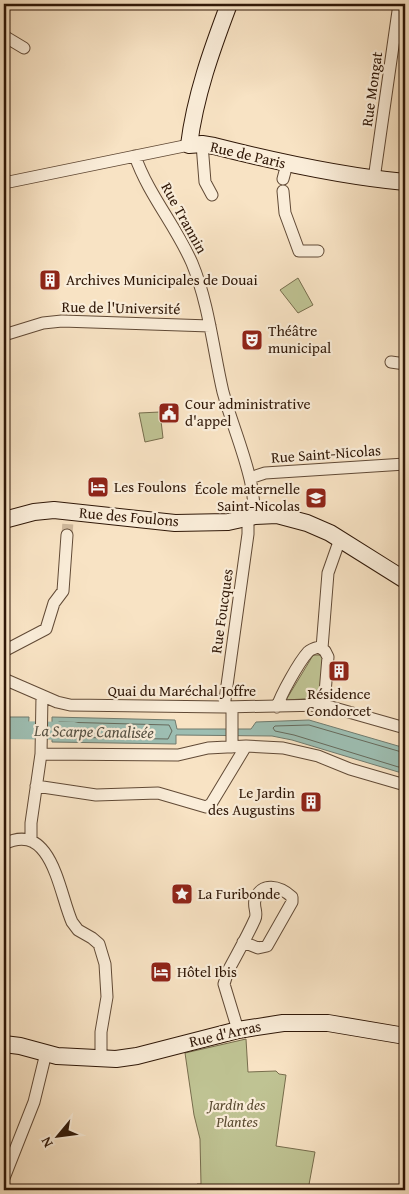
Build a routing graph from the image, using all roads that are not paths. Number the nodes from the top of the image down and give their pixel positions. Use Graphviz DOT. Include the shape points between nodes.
graph roads {
  1 [pos="229,4"];
  2 [pos="399,4"];
  3 [pos="4,36"];
  4 [pos="24,48"];
  5 [pos="196,144"];
  6 [pos="135,156"];
  7 [pos="374,179"];
  8 [pos="405,182"];
  9 [pos="4,183"];
  10 [pos="283,192"];
  11 [pos="212,195"];
  12 [pos="318,251"];
  13 [pos="210,326"];
  14 [pos="4,335"];
  15 [pos="391,362"];
  16 [pos="405,364"];
  17 [pos="405,464"];
  18 [pos="250,478"];
  19 [pos="251,517"];
  20 [pos="4,520"];
  21 [pos="67,535"];
  22 [pos="340,539"];
  23 [pos="405,580"];
  24 [pos="322,648"];
  25 [pos="4,651"];
  26 [pos="4,679"];
  27 [pos="42,696"];
  28 [pos="324,705"];
  29 [pos="228,707"];
  30 [pos="276,707"];
  31 [pos="405,728"];
  32 [pos="232,743"];
  33 [pos="41,746"];
  34 [pos="246,746"];
  35 [pos="405,785"];
  36 [pos="36,786"];
  37 [pos="31,841"];
  38 [pos="4,844"];
  39 [pos="243,942"];
  40 [pos="238,1030"];
  41 [pos="405,1036"];
  42 [pos="4,1044"];
  43 [pos="46,1053"];
  44 [pos="100,1058"];
  45 [pos="4,1178"];
  1 -- 5 [label="street" via="206,69 192,127"];
  2 -- 7 [label="street, Rue Mongat"];
  3 -- 4 [label="street"];
  5 -- 6 [label="street, Rue de Paris"];
  5 -- 7 [label="street, Rue de Paris" via="285,171"];
  5 -- 11 [label="street" via="204,182"];
  6 -- 9 [label="street, Rue de Paris"];
  6 -- 13 [label="street, Rue Trannin" via="143,177 184,244 199,281"];
  7 -- 8 [label="street, Rue de Paris"];
  10 -- 12 [label="street" via="284,213 299,251"];
  13 -- 14 [label="street, Rue de l'Université" via="62,321 43,323"];
  13 -- 18 [label="street, Rue Trannin" via="230,417"];
  15 -- 16 [label="street"];
  17 -- 18 [label="street, Rue Saint-Nicolas" via="265,474"];
  18 -- 19 [label="street, Rue Foucques"];
  19 -- 20 [label="street, Rue des Foulons" via="228,522 175,523 68,516 42,511"];
  19 -- 22 [label="street, Rue des Foulons" via="271,515 287,518 314,526"];
  19 -- 29 [label="street, Rue Foucques"];
  21 -- 25 [label="street" via="63,591 54,603 46,629"];
  22 -- 23 [label="street, Rue des Foulons"];
  22 -- 24 [label="street" via="328,577"];
  24 -- 28 [label="street" via="328,657"];
  24 -- 30 [label="street" via="305,656"];
  26 -- 27 [label="street, Quai du Maréchal Joffre"];
  27 -- 29 [label="street, Quai du Maréchal Joffre" via="70,705"];
  27 -- 33 [label="street"];
  28 -- 30 [label="street, Quai du Maréchal Joffre"];
  28 -- 31 [label="street, Quai du Maréchal Joffre"];
  29 -- 30 [label="street, Quai du Maréchal Joffre"];
  29 -- 32 [label="street, Rue Foucques"];
  32 -- 33 [label="street" via="178,755"];
  32 -- 34 [label="street"];
  33 -- 36 [label="street"];
  34 -- 35 [label="street" via="289,749 318,756"];
  34 -- 36 [label="street" via="206,807 158,793 101,795"];
  36 -- 37 [label="street"];
  37 -- 38 [label="street" via="14,840"];
  37 -- 44 [label="street" via="49,857 72,922 99,944 107,976"];
  39 -- 39 [label="street" via="258,948 267,946 292,897 272,886 261,891 255,902 256,918"];
  39 -- 40 [label="street" via="224,980"];
  40 -- 41 [label="street, Rue d'Arras" via="283,1023 328,1023"];
  40 -- 44 [label="street, Rue d'Arras" via="137,1056"];
  42 -- 43 [label="street, Rue d'Arras"];
  43 -- 44 [label="street, Rue d'Arras"];
  43 -- 45 [label="street" via="34,1102"];
}
